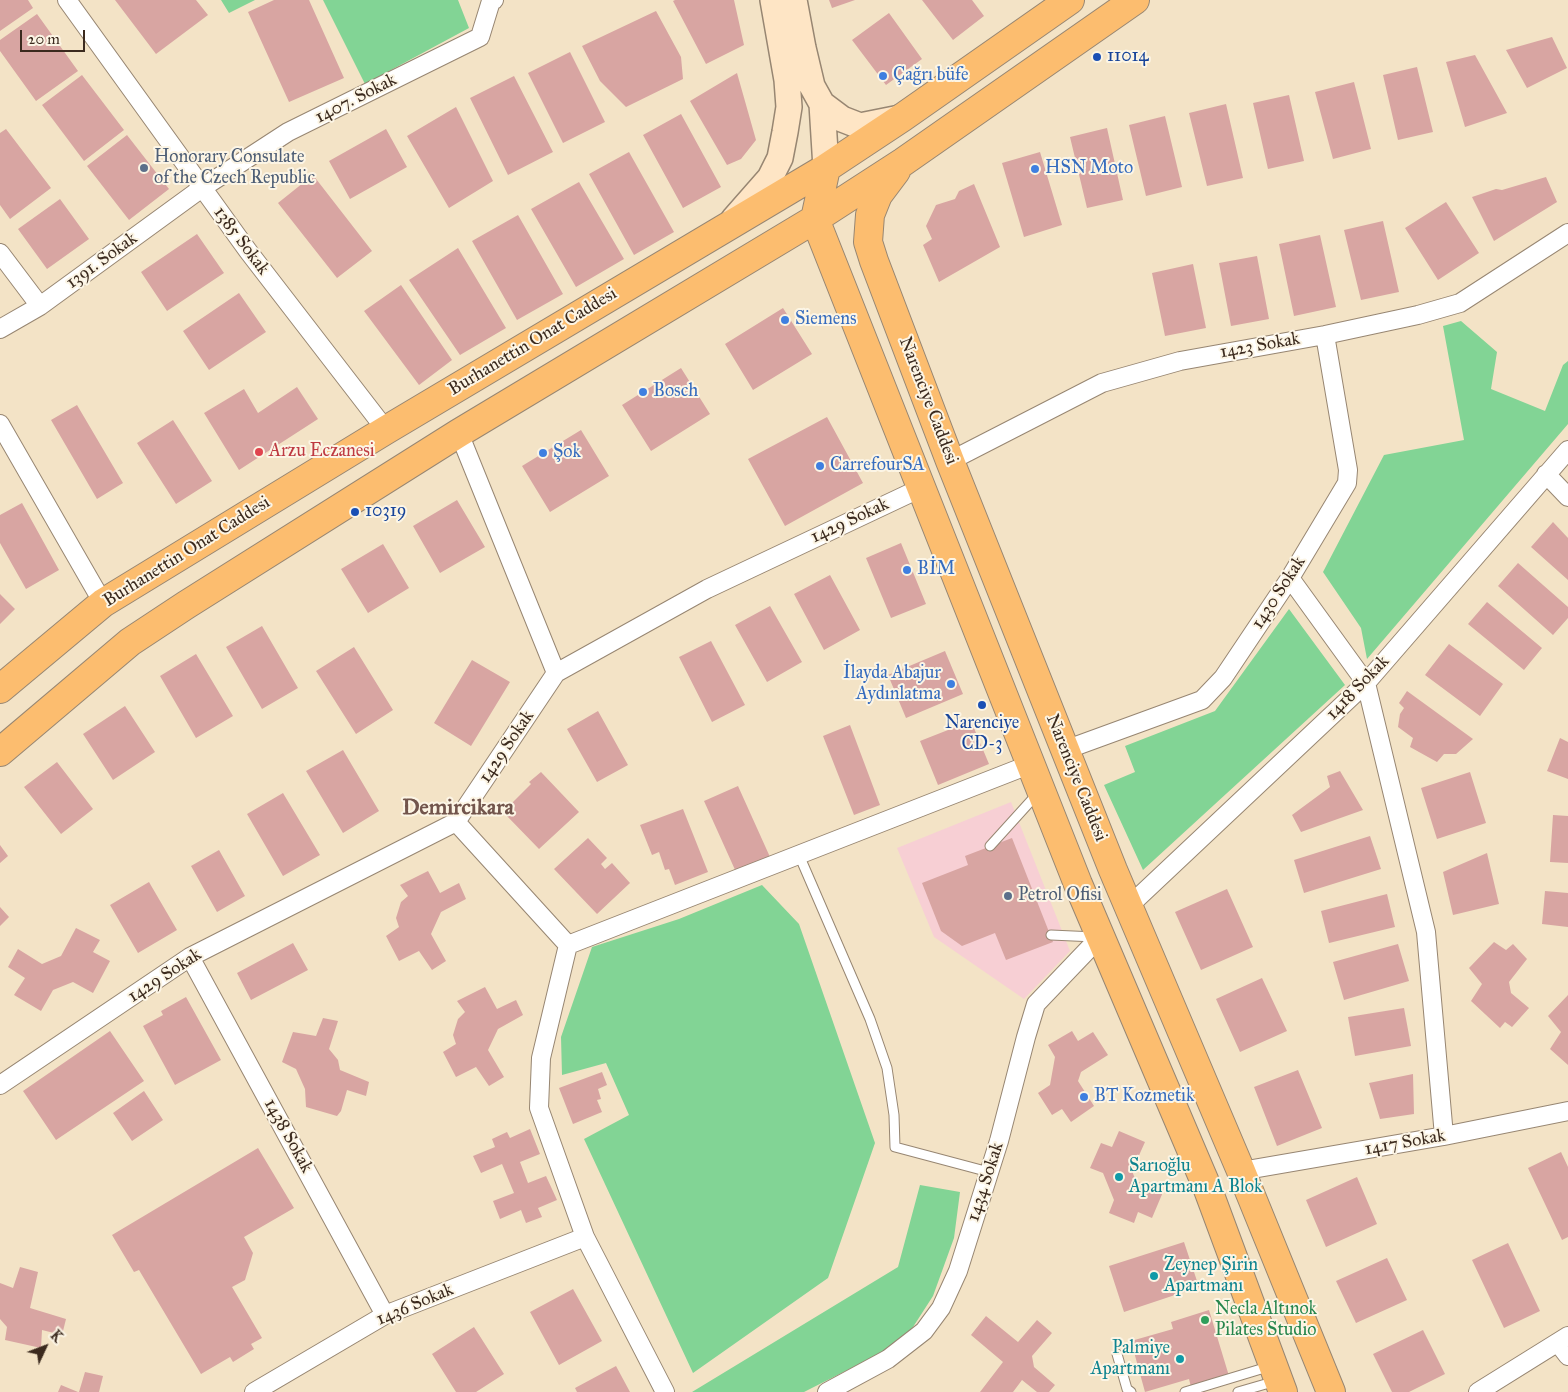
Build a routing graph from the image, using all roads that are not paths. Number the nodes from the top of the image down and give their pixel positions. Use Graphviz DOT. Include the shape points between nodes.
graph roads {
  1 [pos="67,0"];
  2 [pos="492,0"];
  3 [pos="773,0"];
  4 [pos="794,0"];
  5 [pos="1070,0"];
  6 [pos="1135,0"];
  7 [pos="822,104"];
  8 [pos="903,117"];
  9 [pos="903,162"];
  10 [pos="826,168"];
  11 [pos="202,188"];
  12 [pos="815,219"];
  13 [pos="727,227"];
  14 [pos="1568,233"];
  15 [pos="0,253"];
  16 [pos="40,306"];
  17 [pos="0,329"];
  18 [pos="1325,335"];
  19 [pos="0,424"];
  20 [pos="386,430"];
  21 [pos="459,433"];
  22 [pos="1568,450"];
  23 [pos="950,461"];
  24 [pos="1546,474"];
  25 [pos="921,488"];
  26 [pos="1568,497"];
  27 [pos="1290,578"];
  28 [pos="103,603"];
  29 [pos="556,674"];
  30 [pos="1366,683"];
  31 [pos="0,689"];
  32 [pos="1065,750"];
  33 [pos="0,752"];
  34 [pos="1031,764"];
  35 [pos="1042,790"];
  36 [pos="456,822"];
  37 [pos="990,846"];
  38 [pos="799,855"];
  39 [pos="1128,907"];
  40 [pos="1050,935"];
  41 [pos="1100,937"];
  42 [pos="568,945"];
  43 [pos="190,957"];
  44 [pos="0,1085"];
  45 [pos="1568,1111"];
  46 [pos="1444,1136"];
  47 [pos="1241,1171"];
  48 [pos="989,1172"];
  49 [pos="585,1237"];
  50 [pos="385,1315"];
  51 [pos="1565,1345"];
  52 [pos="1117,1354"];
  53 [pos="1278,1379"];
  54 [pos="254,1392"];
  55 [pos="665,1392"];
  56 [pos="827,1392"];
  57 [pos="1131,1392"];
  58 [pos="1185,1392"];
  59 [pos="1238,1392"];
  60 [pos="1331,1392"];
  61 [pos="1478,1392"];
  1 -- 11 [label="street, 1385 Sokak"];
  2 -- 11 [label="street, 1407. Sokak" via="480,37 288,132"];
  3 -- 13 [label="street" via="784,53 789,107 780,158 770,178"];
  4 -- 7 [label="street" via="812,86"];
  5 -- 8 [label="main road, Burhanettin Onat Caddesi"];
  6 -- 9 [label="main road"];
  7 -- 8 [label="street" via="842,119 860,126"];
  7 -- 10 [label="street"];
  8 -- 10 [label="main road, Burhanettin Onat Caddesi"];
  9 -- 12 [label="main road"];
  9 -- 23 [label="main road, Narenciye Caddesi" via="878,195 870,215 868,242"];
  10 -- 12 [label="main road"];
  10 -- 13 [label="main road, Burhanettin Onat Caddesi"];
  11 -- 16 [label="street, 1391. Sokak"];
  11 -- 20 [label="street, 1385 Sokak"];
  12 -- 21 [label="main road"];
  12 -- 25 [label="main road, Narenciye Caddesi"];
  13 -- 20 [label="main road, Burhanettin Onat Caddesi"];
  14 -- 18 [label="street, 1423 Sokak" via="1460,303"];
  15 -- 16 [label="street"];
  16 -- 17 [label="street, 1391. Sokak"];
  18 -- 23 [label="street, 1423 Sokak" via="1180,361 1102,383"];
  18 -- 27 [label="street, 1430 Sokak" via="1348,470 1347,483"];
  19 -- 28 [label="street"];
  20 -- 28 [label="main road, Burhanettin Onat Caddesi"];
  21 -- 29 [label="street"];
  21 -- 33 [label="main road" via="130,642"];
  22 -- 24 [label="street, 1418 Sokak"];
  23 -- 32 [label="main road, Narenciye Caddesi"];
  24 -- 26 [label="street"];
  24 -- 30 [label="street, 1418 Sokak"];
  25 -- 29 [label="street, 1429 Sokak" via="707,589"];
  25 -- 34 [label="main road, Narenciye Caddesi"];
  27 -- 30 [label="street"];
  27 -- 32 [label="street, 1430 Sokak" via="1223,678 1202,700"];
  28 -- 31 [label="main road, Burhanettin Onat Caddesi"];
  29 -- 36 [label="street, 1429 Sokak"];
  30 -- 39 [label="street, 1418 Sokak"];
  30 -- 46 [label="street" via="1426,932"];
  32 -- 39 [label="main road, Narenciye Caddesi"];
  34 -- 35 [label="main road, Narenciye Caddesi"];
  34 -- 38 [label="street"];
  35 -- 37 [label="lane"];
  35 -- 41 [label="main road, Narenciye Caddesi"];
  36 -- 42 [label="street"];
  36 -- 43 [label="street, 1429 Sokak"];
  38 -- 42 [label="street"];
  38 -- 48 [label="lane" via="870,1019 887,1068 895,1147"];
  39 -- 47 [label="main road, Narenciye Caddesi"];
  40 -- 41 [label="lane"];
  41 -- 48 [label="street, 1434 Sokak" via="1036,1004"];
  41 -- 53 [label="main road, Narenciye Caddesi" via="1207,1187"];
  42 -- 49 [label="street" via="541,1058 539,1108"];
  43 -- 44 [label="street, 1429 Sokak"];
  43 -- 50 [label="street, 1438 Sokak"];
  45 -- 46 [label="street, 1417 Sokak"];
  46 -- 47 [label="street, 1417 Sokak"];
  47 -- 60 [label="main road, Narenciye Caddesi"];
  48 -- 56 [label="street, 1434 Sokak" via="958,1270 941,1308 924,1331 888,1359"];
  49 -- 50 [label="street, 1436 Sokak"];
  49 -- 55 [label="street"];
  50 -- 54 [label="street, 1436 Sokak"];
  51 -- 61 [label="street"];
  52 -- 57 [label="lane" via="1127,1389"];
  53 -- 58 [label="lane"];
  53 -- 59 [label="lane"];
}
